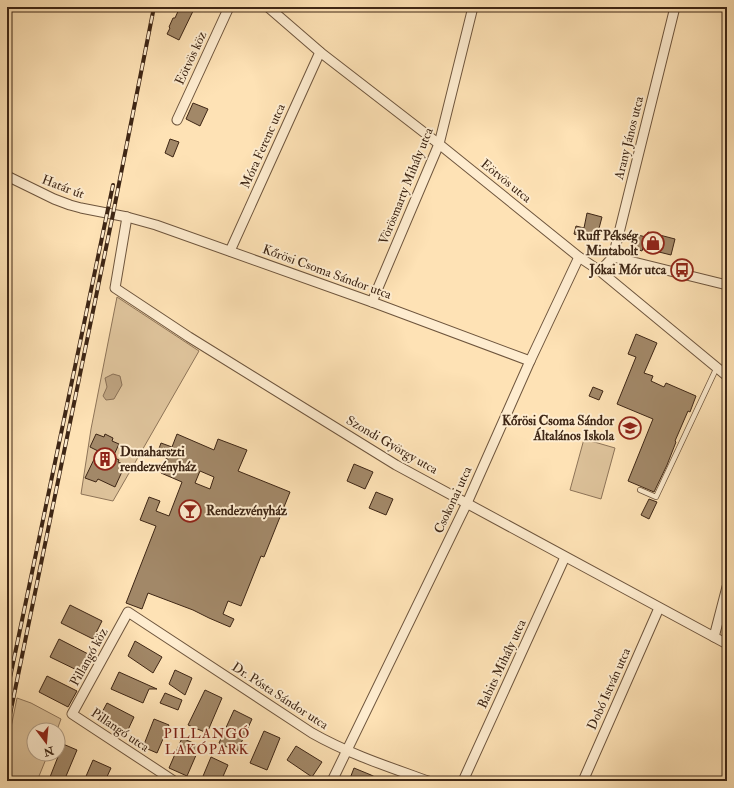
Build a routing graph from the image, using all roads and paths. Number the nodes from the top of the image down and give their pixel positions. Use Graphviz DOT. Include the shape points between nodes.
graph roads {
  1 [pos="229,7"];
  2 [pos="474,7"];
  3 [pos="674,7"];
  4 [pos="273,9"];
  5 [pos="320,52"];
  6 [pos="177,120"];
  7 [pos="439,144"];
  8 [pos="7,176"];
  9 [pos="113,214"];
  10 [pos="127,217"];
  11 [pos="230,251"];
  12 [pos="579,257"];
  13 [pos="613,257"];
  14 [pos="600,271"];
  15 [pos="727,285"];
  16 [pos="372,302"];
  17 [pos="530,361"];
  18 [pos="717,367"];
  19 [pos="727,376"];
  20 [pos="640,490"];
  21 [pos="467,503"];
  22 [pos="565,557"];
  23 [pos="727,587"];
  24 [pos="659,608"];
  25 [pos="128,612"];
  26 [pos="714,637"];
  27 [pos="727,644"];
  28 [pos="72,714"];
  29 [pos="346,751"];
  30 [pos="174,781"];
  31 [pos="332,781"];
  32 [pos="428,781"];
  33 [pos="462,781"];
  34 [pos="583,781"];
  1 -- 6 [label="street, Eötvös köz"];
  2 -- 7 [label="street, Vörösmarty Mihály utca"];
  3 -- 13 [label="street, Arany János utca"];
  4 -- 5 [label="street, Eötvös utca"];
  5 -- 7 [label="street, Eötvös utca"];
  5 -- 11 [label="street, Móra Ferenc utca"];
  7 -- 12 [label="street, Eötvös utca"];
  7 -- 16 [label="street, Vörösmarty Mihály utca"];
  8 -- 9 [label="street, Határ út" via="70,205"];
  9 -- 10 [label="street, Kőrösi Csoma Sándor utca"];
  10 -- 11 [label="street, Kőrösi Csoma Sándor utca"];
  10 -- 21 [label="street, Szondi György utca" via="116,288 189,337 390,461"];
  11 -- 16 [label="street, Kőrösi Csoma Sándor utca"];
  12 -- 14 [label="street, Eötvös utca"];
  12 -- 17 [label="street, Csokonai utca"];
  13 -- 14 [label="street, Arany János utca"];
  13 -- 15 [label="street"];
  14 -- 18 [label="street, Eötvös utca"];
  16 -- 17 [label="street, Kőrösi Csoma Sándor utca"];
  17 -- 21 [label="street, Csokonai utca"];
  18 -- 19 [label="street, Eötvös utca"];
  18 -- 20 [label="lane" via="656,497"];
  21 -- 22 [label="street, Szondi György utca"];
  21 -- 29 [label="street, Csokonai utca"];
  22 -- 24 [label="street, Szondi György utca"];
  22 -- 33 [label="street, Babits Mihály utca"];
  23 -- 26 [label="street"];
  24 -- 26 [label="street, Szondi György utca"];
  24 -- 34 [label="street, Dobó István utca"];
  25 -- 28 [label="street, Pillangó köz"];
  25 -- 29 [label="street, Dr. Pósta Sándor utca" via="312,733"];
  26 -- 27 [label="street, Szondi György utca"];
  28 -- 30 [label="street, Pillangó utca"];
  29 -- 31 [label="street, Csokonai utca"];
  29 -- 32 [label="street, Dr. Pósta Sándor utca"];
}
